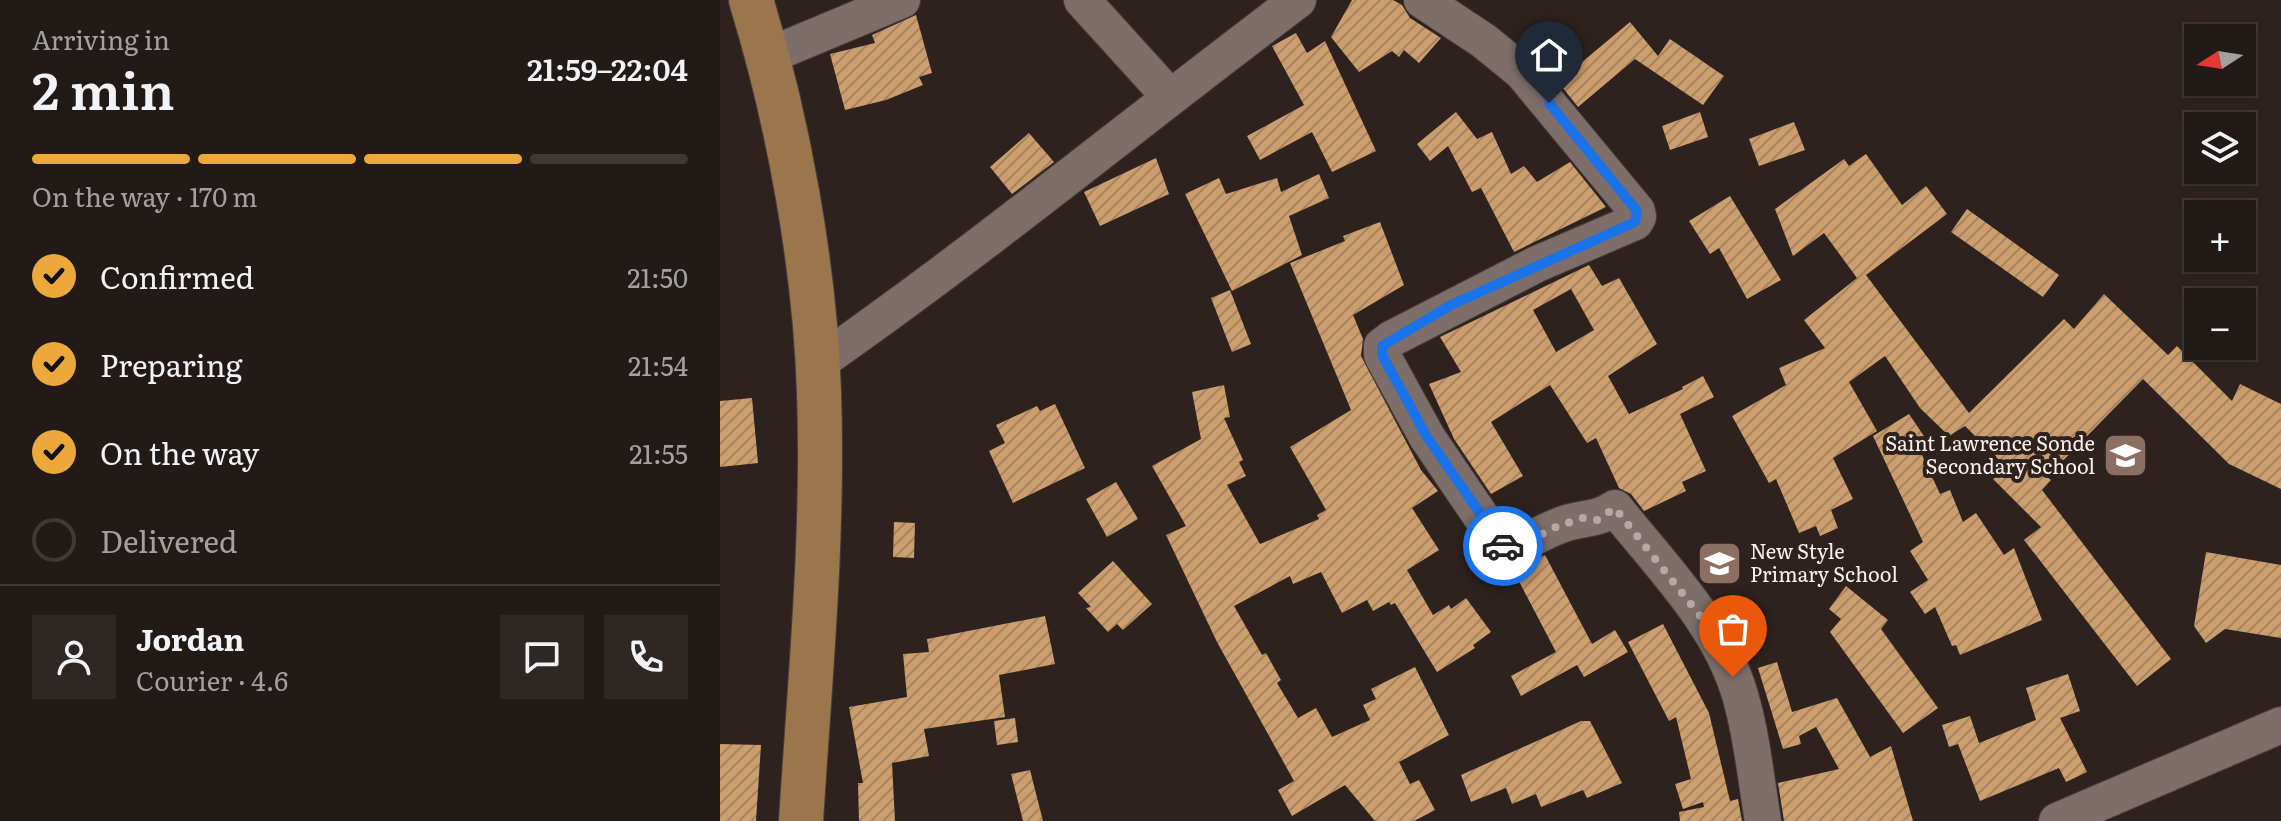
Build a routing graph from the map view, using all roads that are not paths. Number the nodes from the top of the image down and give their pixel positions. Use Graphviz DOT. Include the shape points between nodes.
graph roads {
  1 [pos="751,0"];
  2 [pos="902,0"];
  3 [pos="1082,0"];
  4 [pos="1298,0"];
  5 [pos="1422,0"];
  6 [pos="768,56"];
  7 [pos="1170,97"];
  8 [pos="817,364"];
  9 [pos="2281,725"];
  10 [pos="801,821"];
  11 [pos="1763,821"];
  12 [pos="2057,821"];
  1 -- 6 [label="main road"];
  2 -- 6 [label="street"];
  3 -- 7 [label="street"];
  4 -- 7 [label="street"];
  5 -- 11 [label="street" via="1529,79 1638,217 1451,305 1391,339 1382,346 1382,355 1427,437 1506,548 1583,518 1597,520 1615,508 1712,631 1726,659 1740,695"];
  6 -- 8 [label="main road" via="805,254"];
  7 -- 8 [label="street" via="968,255"];
  8 -- 10 [label="main road" via="820,517"];
  9 -- 12 [label="street"];
}
